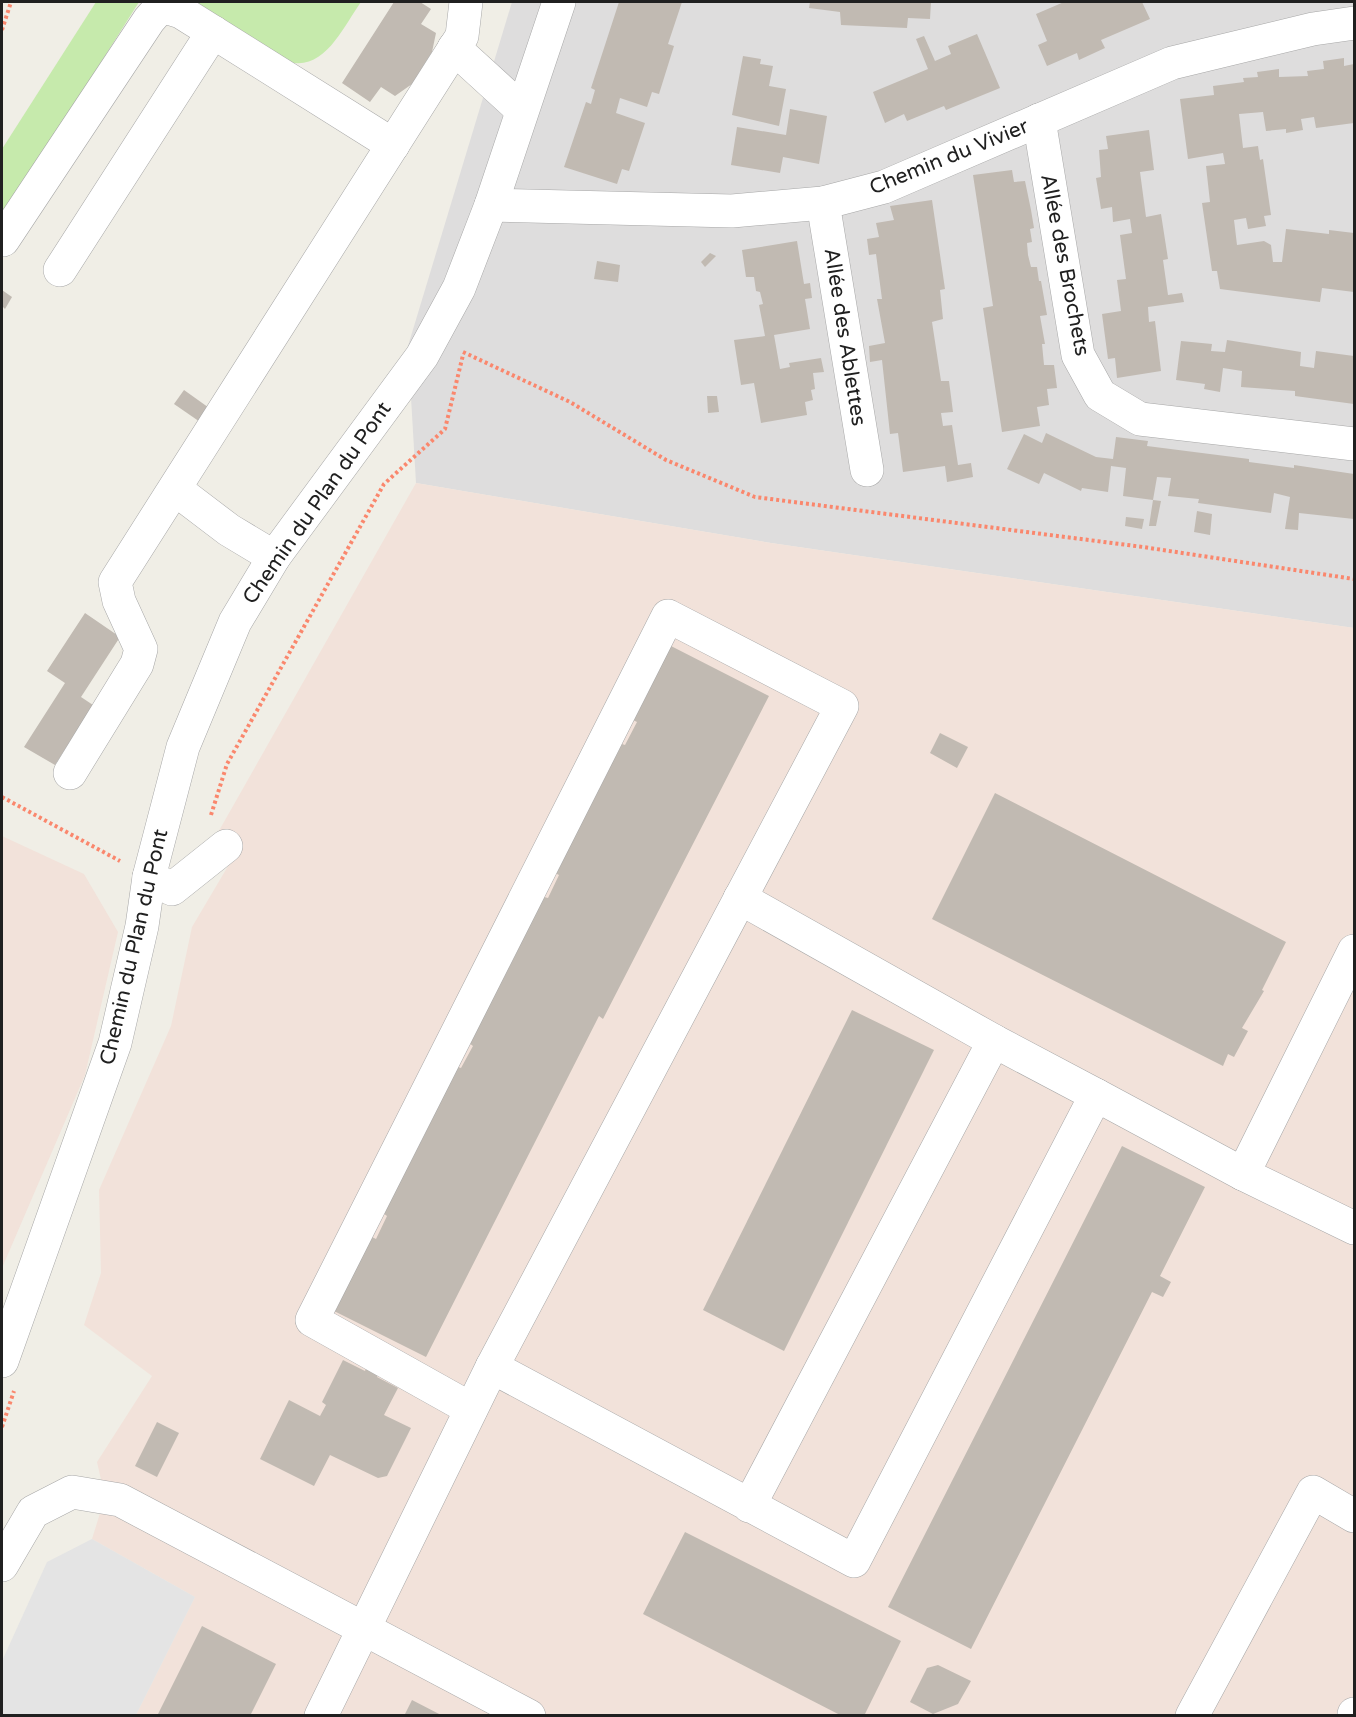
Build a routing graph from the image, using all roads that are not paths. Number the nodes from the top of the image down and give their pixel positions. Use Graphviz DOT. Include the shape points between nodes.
graph roads {
  1 [pos="466,2"];
  2 [pos="559,2"];
  3 [pos="1354,14"];
  4 [pos="1354,23"];
  5 [pos="213,32"];
  6 [pos="465,59"];
  7 [pos="522,110"];
  8 [pos="1039,120"];
  9 [pos="393,145"];
  10 [pos="823,203"];
  11 [pos="492,205"];
  12 [pos="3,240"];
  13 [pos="60,270"];
  14 [pos="1354,444"];
  15 [pos="867,470"];
  16 [pos="175,489"];
  17 [pos="274,557"];
  18 [pos="70,773"];
  19 [pos="218,835"];
  20 [pos="150,877"];
  21 [pos="740,898"];
  22 [pos="1354,951"];
  23 [pos="994,1041"];
  24 [pos="1096,1095"];
  25 [pos="1244,1174"];
  26 [pos="1354,1228"];
  27 [pos="2,1361"];
  28 [pos="492,1367"];
  29 [pos="471,1410"];
  30 [pos="749,1506"];
  31 [pos="1354,1516"];
  32 [pos="2,1565"];
  33 [pos="365,1629"];
  34 [pos="321,1716"];
  35 [pos="529,1716"];
  36 [pos="1192,1716"];
  1 -- 6 [label="street" via="462,36"];
  2 -- 7 [label="street, Chemin du Plan du Pont"];
  3 -- 4 [label="street"];
  4 -- 8 [label="street, Chemin du Vivier" via="1172,63"];
  5 -- 9 [label="street"];
  5 -- 12 [label="street" via="181,12 165,7 156,12"];
  5 -- 13 [label="street"];
  6 -- 7 [label="street"];
  6 -- 9 [label="street"];
  7 -- 11 [label="street, Chemin du Plan du Pont"];
  8 -- 10 [label="street, Chemin du Vivier" via="884,188"];
  8 -- 14 [label="street, Allée des Brochets" via="1078,355 1100,395 1140,419"];
  9 -- 16 [label="street"];
  10 -- 11 [label="street, Chemin du Vivier" via="732,211"];
  10 -- 15 [label="street, Allée des Ablettes"];
  11 -- 17 [label="street, Chemin du Plan du Pont" via="459,288 422,356"];
  16 -- 17 [label="street" via="229,530"];
  16 -- 18 [label="street" via="116,582 119,601 141,649 137,664"];
  17 -- 20 [label="street, Chemin du Plan du Pont" via="235,622 183,747"];
  19 -- 20 [label="street" via="172,889"];
  20 -- 27 [label="street, Chemin du Plan du Pont" via="115,1043"];
  21 -- 23 [label="street"];
  21 -- 28 [label="street"];
  21 -- 29 [label="street" via="842,706 668,616 312,1320"];
  22 -- 25 [label="street"];
  23 -- 24 [label="street"];
  23 -- 30 [label="street"];
  24 -- 25 [label="street"];
  24 -- 30 [label="street" via="854,1561"];
  25 -- 26 [label="street"];
  28 -- 29 [label="street"];
  28 -- 30 [label="street"];
  29 -- 33 [label="street"];
  31 -- 36 [label="street" via="1313,1492"];
  32 -- 33 [label="street" via="33,1512 72,1492 105,1497 120,1500"];
  33 -- 34 [label="street"];
  33 -- 35 [label="street"];
}
